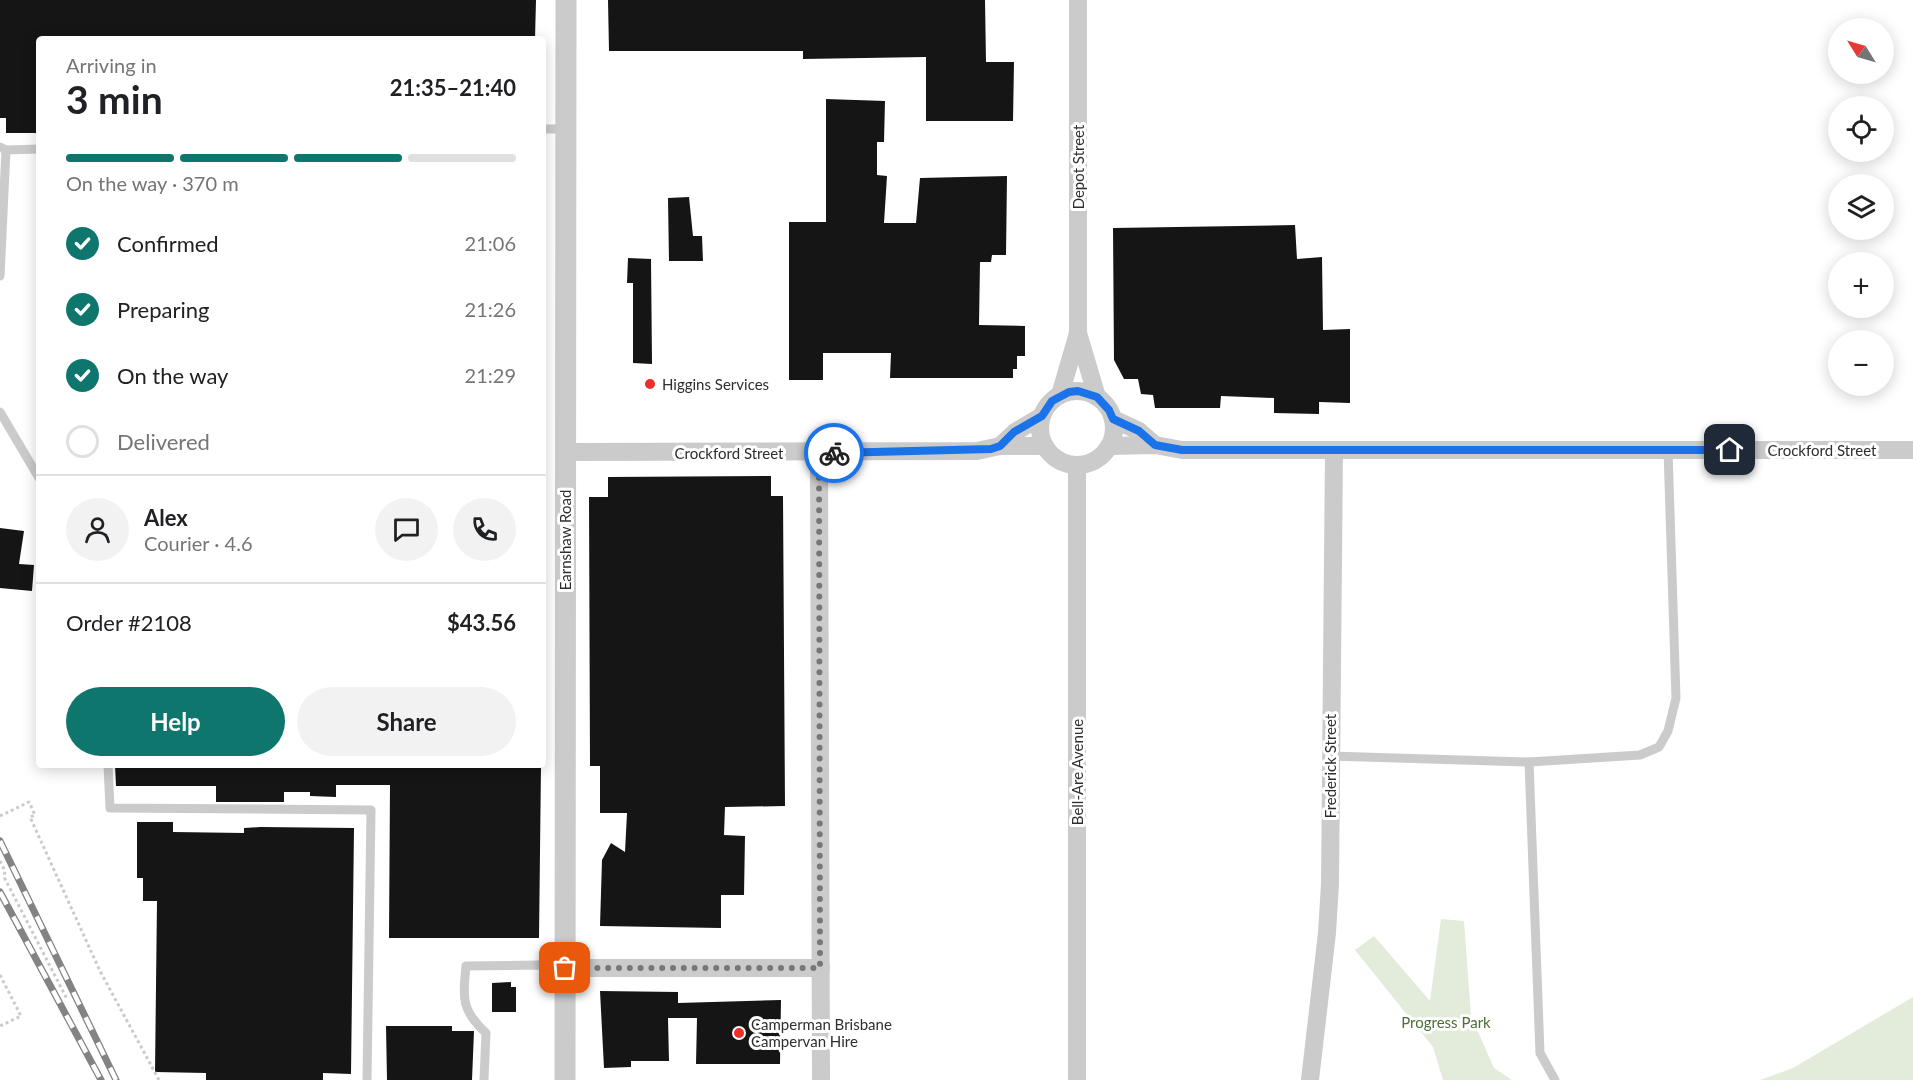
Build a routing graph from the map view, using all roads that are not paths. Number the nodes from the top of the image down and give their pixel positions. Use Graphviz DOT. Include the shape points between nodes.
graph roads {
  1 [pos="566,0"];
  2 [pos="1078,0"];
  3 [pos="546,129"];
  4 [pos="566,129"];
  5 [pos="3,149"];
  6 [pos="36,149"];
  7 [pos="0,276"];
  8 [pos="1078,333"];
  9 [pos="1060,395"];
  10 [pos="1097,397"];
  11 [pos="0,412"];
  12 [pos="1042,416"];
  13 [pos="1113,419"];
  14 [pos="1155,445"];
  15 [pos="1000,446"];
  16 [pos="1045,446"];
  17 [pos="1109,446"];
  18 [pos="1668,450"];
  19 [pos="1913,450"];
  20 [pos="1334,451"];
  21 [pos="565,452"];
  22 [pos="819,453"];
  23 [pos="1077,465"];
  24 [pos="36,473"];
  25 [pos="1330,756"];
  26 [pos="1529,762"];
  27 [pos="108,768"];
  28 [pos="565,968"];
  29 [pos="820,968"];
  30 [pos="368,1080"];
  31 [pos="484,1080"];
  32 [pos="566,1080"];
  33 [pos="821,1080"];
  34 [pos="1077,1080"];
  35 [pos="1310,1080"];
  36 [pos="1555,1080"];
  1 -- 4 [label="street, Earnshaw Road"];
  2 -- 8 [label="street, Depot Street"];
  3 -- 4 [label="lane"];
  4 -- 21 [label="street, Earnshaw Road"];
  5 -- 6 [label="lane"];
  5 -- 7 [label="lane"];
  8 -- 9 [label="street, Depot Street"];
  8 -- 10 [label="street, Depot Street"];
  9 -- 10 [label="street" via="1078,391"];
  9 -- 12 [label="street"];
  10 -- 13 [label="street"];
  11 -- 24 [label="lane"];
  12 -- 15 [label="street" via="1014,432"];
  12 -- 16 [label="street"];
  13 -- 14 [label="street, Crockford Street" via="1139,431"];
  13 -- 17 [label="street"];
  14 -- 17 [label="street, Crockford Street"];
  14 -- 20 [label="street, Crockford Street" via="1182,450"];
  15 -- 16 [label="street, Crockford Street"];
  15 -- 22 [label="street, Crockford Street" via="978,451"];
  16 -- 23 [label="street" via="1058,460"];
  17 -- 23 [label="street" via="1096,459"];
  18 -- 19 [label="street, Crockford Street"];
  18 -- 20 [label="street, Crockford Street"];
  18 -- 26 [label="lane" via="1676,698 1668,731 1659,747 1640,755"];
  20 -- 25 [label="street, Frederick Street"];
  21 -- 22 [label="street, Crockford Street"];
  21 -- 28 [label="street, Earnshaw Road"];
  22 -- 29 [label="street"];
  23 -- 34 [label="street, Bell-Are Avenue"];
  25 -- 26 [label="lane"];
  25 -- 35 [label="street, Frederick Street" via="1328,933"];
  26 -- 36 [label="lane" via="1540,1053"];
  27 -- 30 [label="lane" via="110,808 371,810"];
  28 -- 29 [label="street"];
  28 -- 31 [label="lane" via="466,966 463,1001 472,1020 486,1033"];
  28 -- 32 [label="street, Earnshaw Road"];
  29 -- 33 [label="street"];
}
